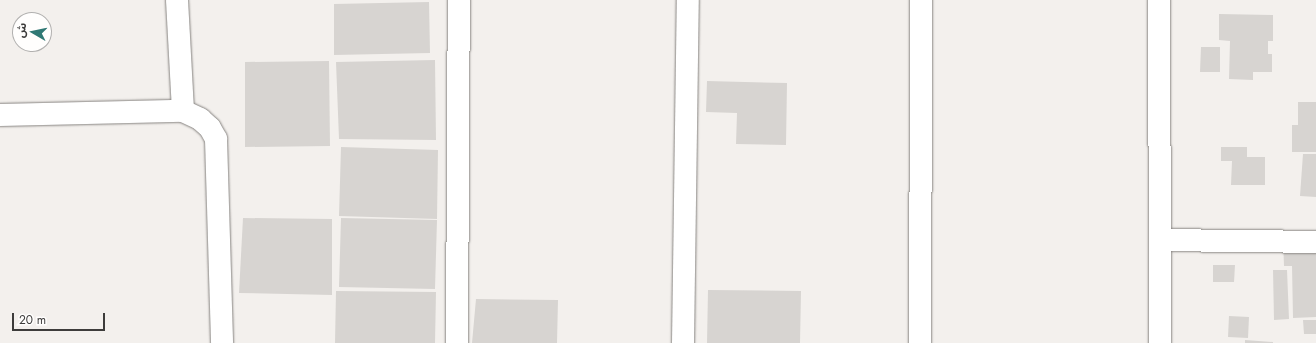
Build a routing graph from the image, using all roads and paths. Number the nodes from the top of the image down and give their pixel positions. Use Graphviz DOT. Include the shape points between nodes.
graph roads {
  1 [pos="177,0"];
  2 [pos="459,0"];
  3 [pos="688,0"];
  4 [pos="921,0"];
  5 [pos="1159,0"];
  6 [pos="183,111"];
  7 [pos="0,115"];
  8 [pos="1160,240"];
  9 [pos="1316,242"];
  10 [pos="222,343"];
  11 [pos="457,343"];
  12 [pos="683,343"];
  13 [pos="920,343"];
  14 [pos="1160,343"];
  1 -- 6 [label="street"];
  2 -- 11 [label="street"];
  3 -- 12 [label="street"];
  4 -- 13 [label="street"];
  5 -- 8 [label="street"];
  6 -- 7 [label="street"];
  6 -- 10 [label="street" via="200,119 210,128 216,139"];
  8 -- 9 [label="street"];
  8 -- 14 [label="street"];
}
